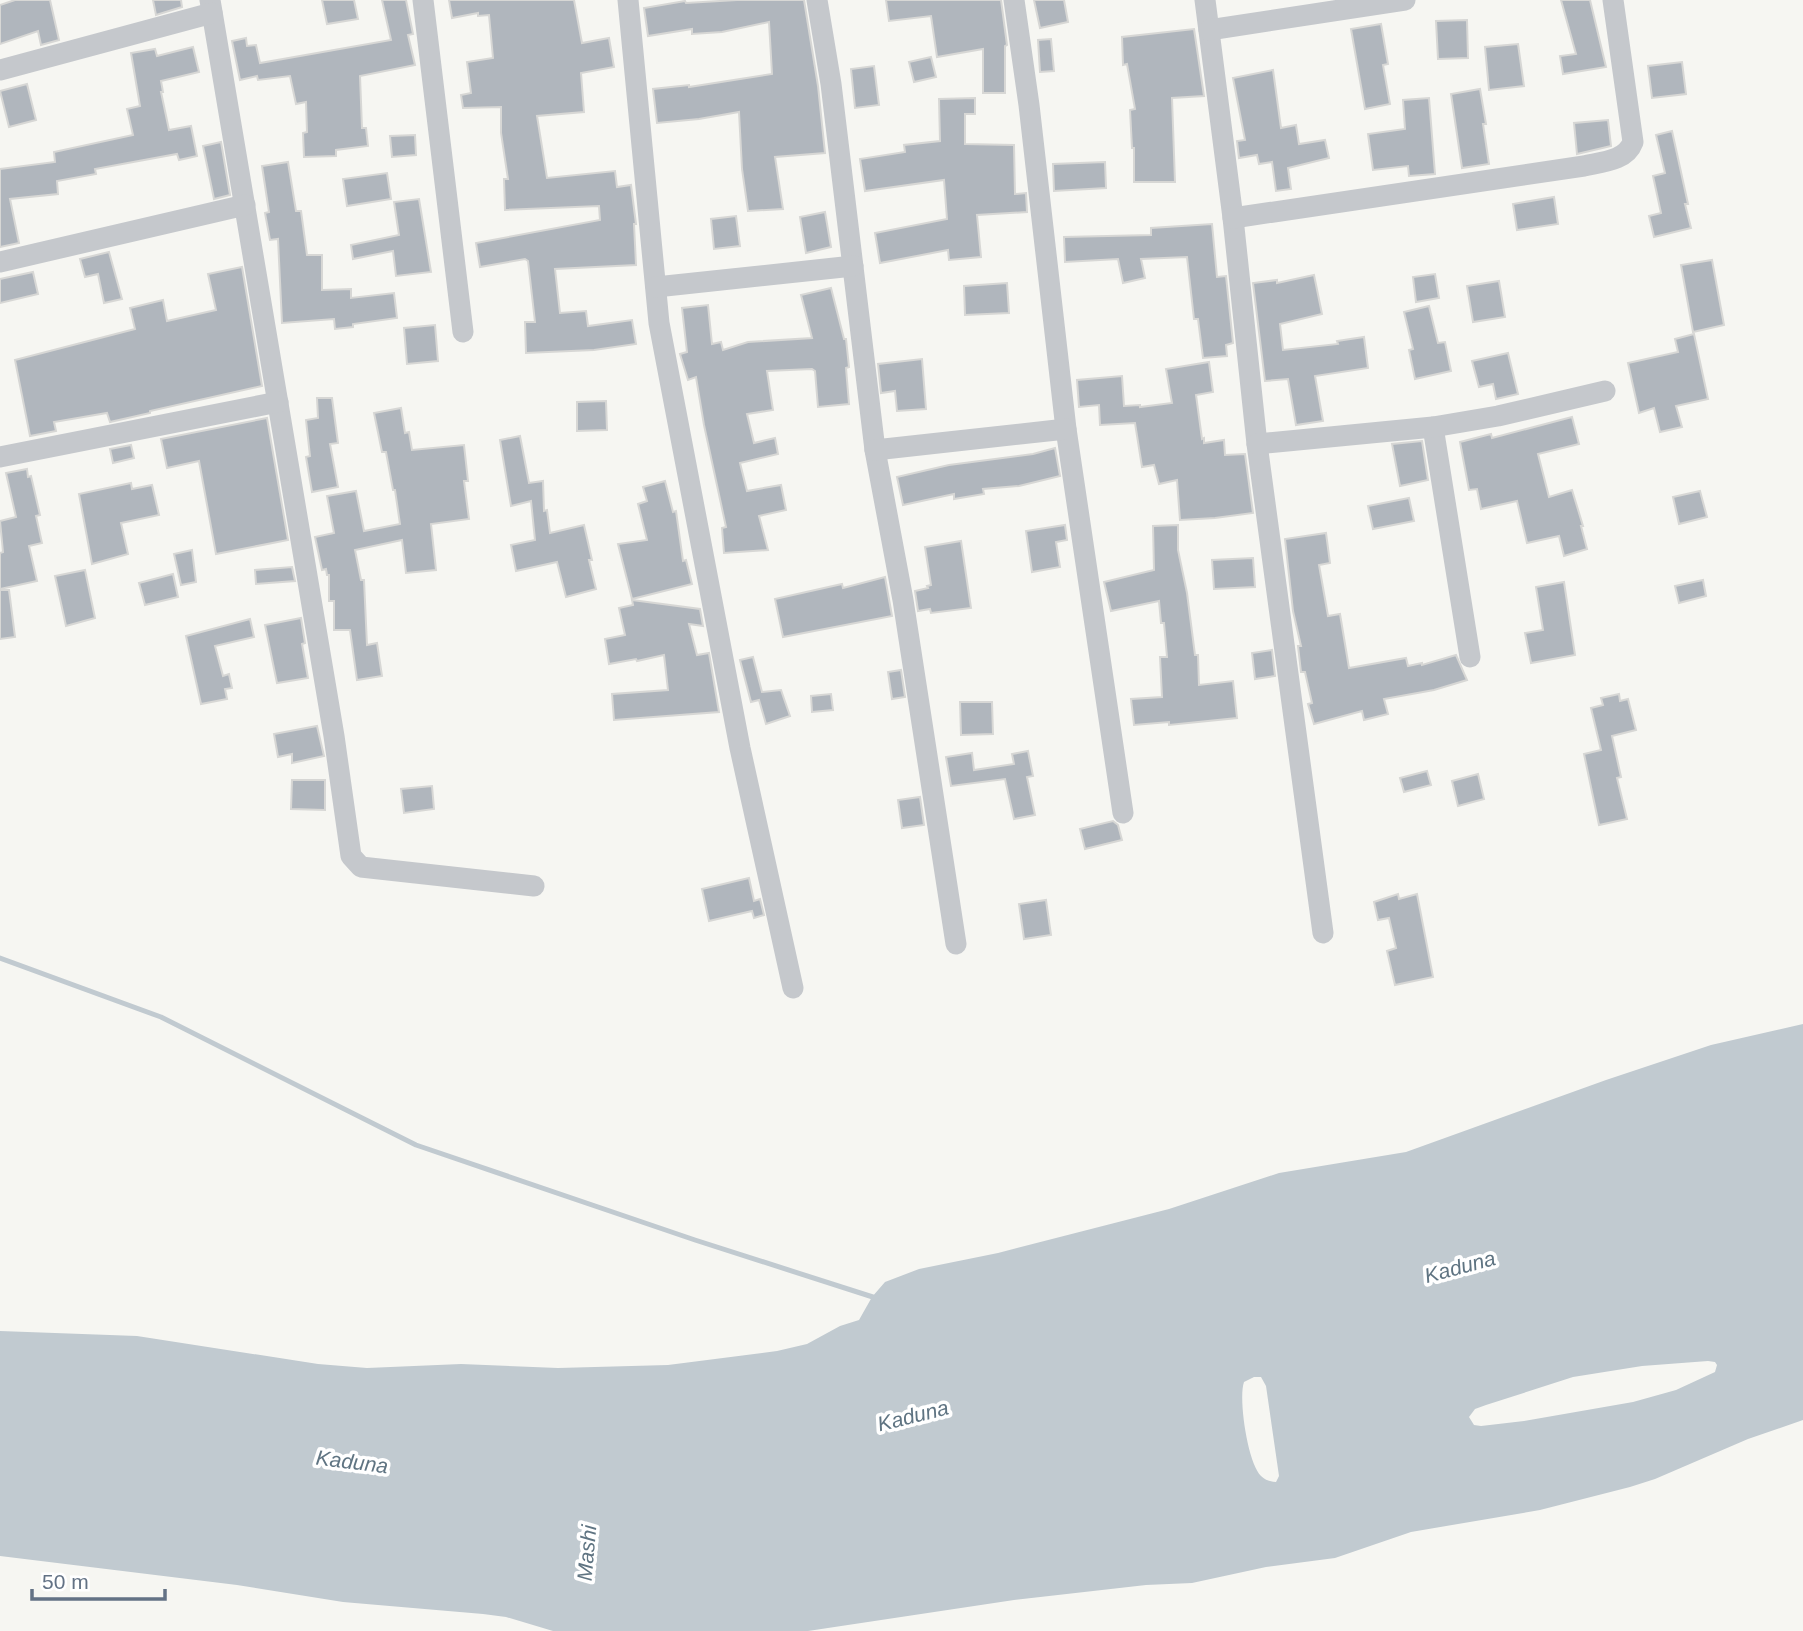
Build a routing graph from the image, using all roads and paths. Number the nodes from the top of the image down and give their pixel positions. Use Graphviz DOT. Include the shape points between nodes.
graph roads {
  1 [pos="424,0"];
  2 [pos="628,0"];
  3 [pos="817,0"];
  4 [pos="1014,0"];
  5 [pos="1205,0"];
  6 [pos="1405,0"];
  7 [pos="1613,0"];
  8 [pos="211,6"];
  9 [pos="1209,30"];
  10 [pos="0,70"];
  11 [pos="245,205"];
  12 [pos="1233,218"];
  13 [pos="0,262"];
  14 [pos="853,266"];
  15 [pos="656,287"];
  16 [pos="463,332"];
  17 [pos="1605,391"];
  18 [pos="278,402"];
  19 [pos="1433,427"];
  20 [pos="1066,429"];
  21 [pos="1257,444"];
  22 [pos="876,450"];
  23 [pos="0,457"];
  24 [pos="1470,657"];
  25 [pos="1123,813"];
  26 [pos="534,886"];
  27 [pos="1323,933"];
  28 [pos="956,944"];
  29 [pos="793,988"];
  1 -- 16 [label="street"];
  2 -- 15 [label="street"];
  3 -- 14 [label="street"];
  4 -- 20 [label="street"];
  5 -- 9 [label="street"];
  6 -- 9 [label="street"];
  7 -- 12 [label="street" via="1633,142 1630,151 1584,166"];
  8 -- 10 [label="street"];
  8 -- 11 [label="street"];
  9 -- 12 [label="street"];
  11 -- 13 [label="street"];
  11 -- 18 [label="street"];
  12 -- 21 [label="street"];
  14 -- 15 [label="street"];
  14 -- 22 [label="street"];
  15 -- 29 [label="street" via="659,323 740,748"];
  17 -- 19 [label="street"];
  18 -- 23 [label="street"];
  18 -- 26 [label="street" via="351,856 361,867"];
  19 -- 21 [label="street"];
  19 -- 24 [label="street"];
  20 -- 22 [label="street"];
  20 -- 25 [label="street"];
  21 -- 27 [label="street"];
  22 -- 28 [label="street"];
}
